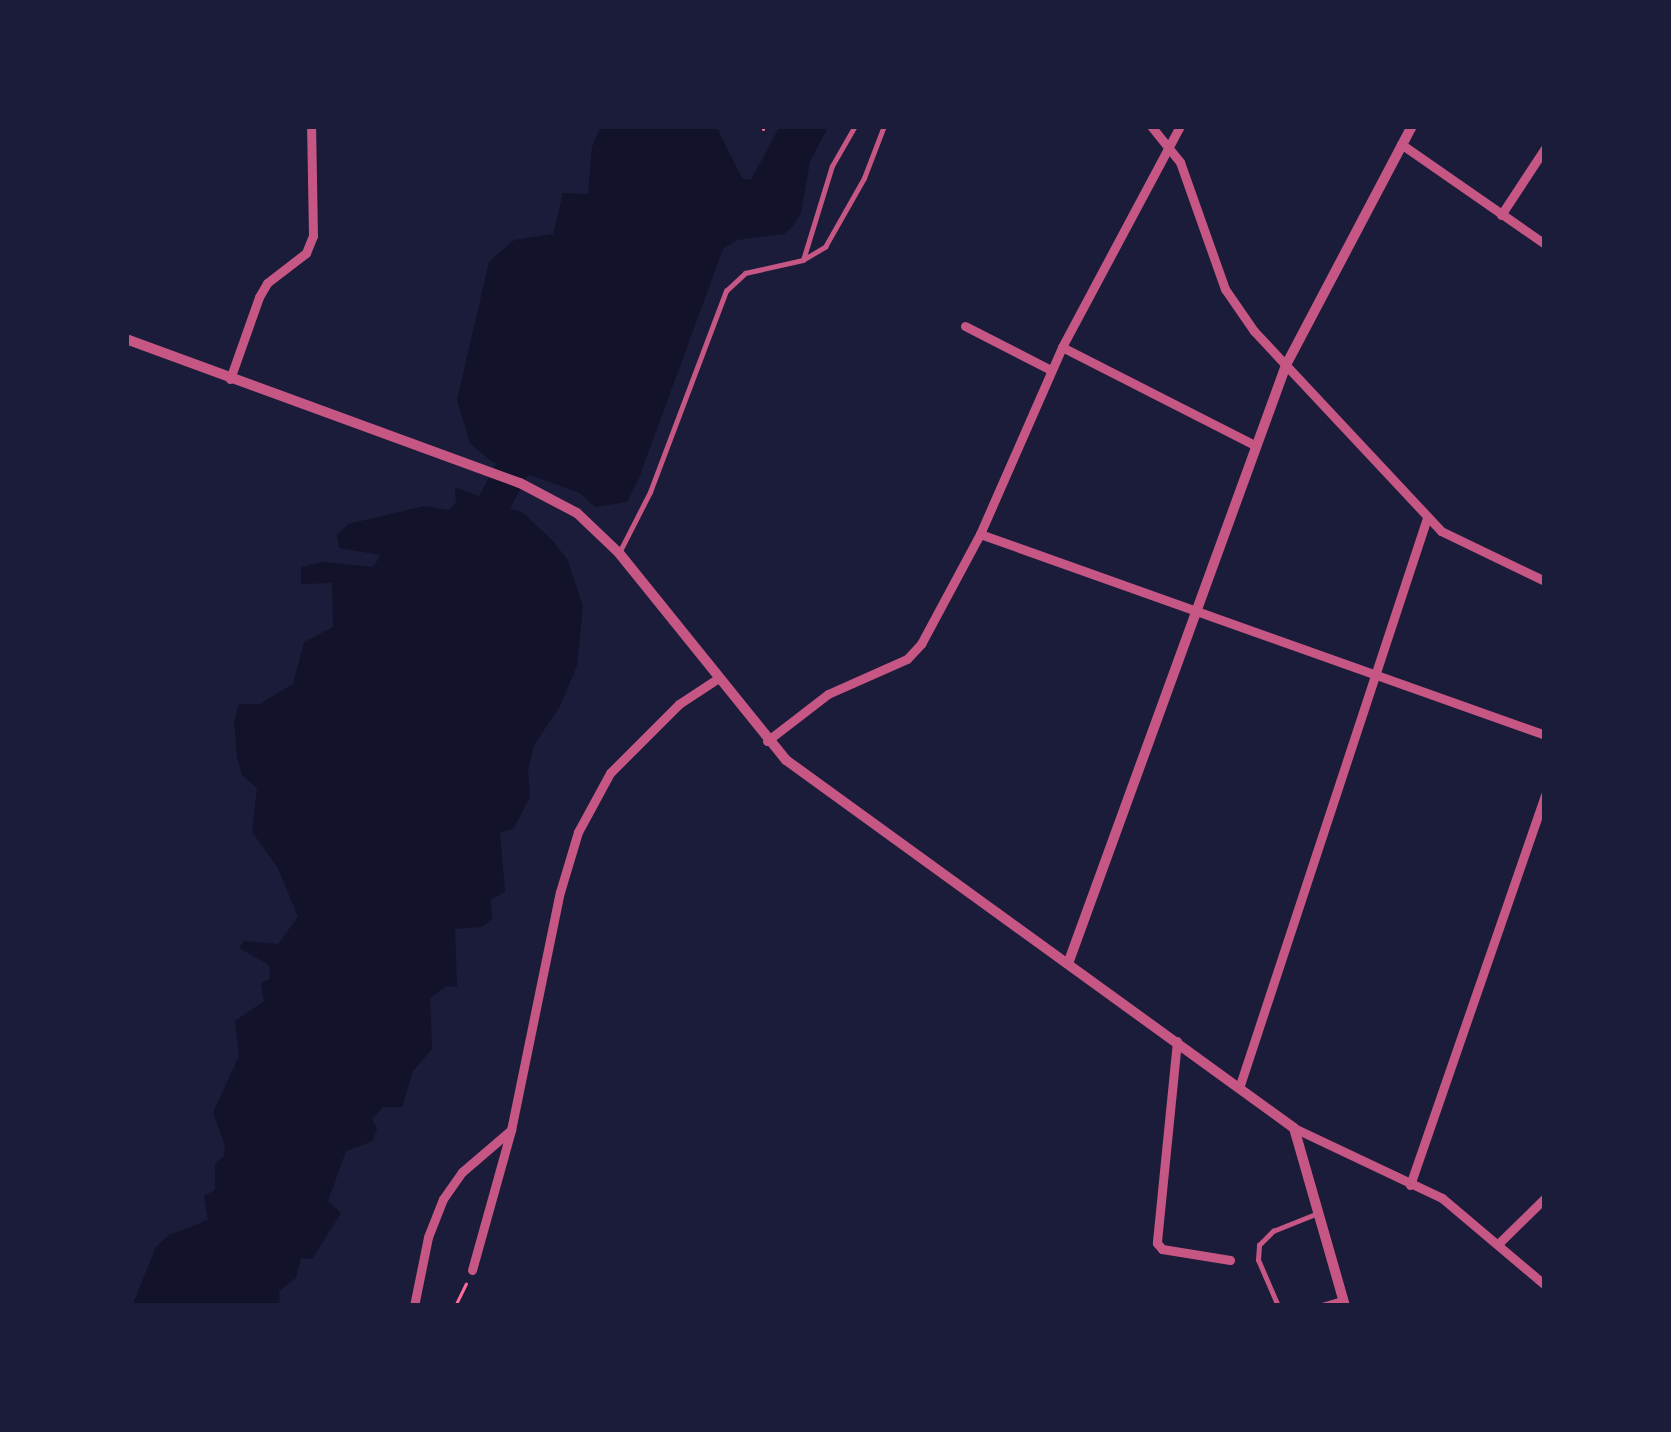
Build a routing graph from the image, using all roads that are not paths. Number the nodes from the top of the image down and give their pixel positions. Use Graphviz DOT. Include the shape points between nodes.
graph roads {
  1 [pos="311,126"];
  2 [pos="855,126"];
  3 [pos="884,126"];
  4 [pos="1151,126"];
  5 [pos="1180,126"];
  6 [pos="1412,126"];
  7 [pos="1401,144"];
  8 [pos="1166,146"];
  9 [pos="1545,148"];
  10 [pos="1501,215"];
  11 [pos="1545,244"];
  12 [pos="803,260"];
  13 [pos="964,326"];
  14 [pos="126,339"];
  15 [pos="1062,346"];
  16 [pos="1286,365"];
  17 [pos="1051,370"];
  18 [pos="230,379"];
  19 [pos="1254,445"];
  20 [pos="1427,518"];
  21 [pos="980,534"];
  22 [pos="619,553"];
  23 [pos="1545,581"];
  24 [pos="1195,610"];
  25 [pos="1377,675"];
  26 [pos="717,679"];
  27 [pos="1545,735"];
  28 [pos="767,740"];
  29 [pos="1545,795"];
  30 [pos="1069,961"];
  31 [pos="1178,1041"];
  32 [pos="1240,1085"];
  33 [pos="1294,1128"];
  34 [pos="512,1130"];
  35 [pos="1410,1185"];
  36 [pos="1545,1198"];
  37 [pos="1318,1213"];
  38 [pos="1498,1244"];
  39 [pos="1230,1260"];
  40 [pos="472,1270"];
  41 [pos="1545,1286"];
  42 [pos="1344,1302"];
  43 [pos="414,1306"];
  44 [pos="1278,1306"];
  45 [pos="1319,1306"];
  1 -- 18 [label="street" via="314,236 306,253 267,283"];
  2 -- 12 [label="lane" via="832,166"];
  3 -- 12 [label="lane" via="840,227"];
  4 -- 8 [label="street"];
  5 -- 8 [label="street"];
  6 -- 7 [label="street"];
  7 -- 10 [label="street"];
  7 -- 16 [label="street"];
  8 -- 15 [label="street"];
  8 -- 16 [label="street" via="1180,162 1225,289"];
  9 -- 10 [label="street"];
  10 -- 11 [label="street"];
  12 -- 22 [label="lane" via="745,273 726,291"];
  13 -- 17 [label="street"];
  14 -- 18 [label="street"];
  15 -- 17 [label="street"];
  15 -- 19 [label="street"];
  16 -- 19 [label="street"];
  16 -- 20 [label="street"];
  17 -- 21 [label="street"];
  18 -- 22 [label="street" via="546,494"];
  19 -- 24 [label="street"];
  20 -- 23 [label="street" via="1457,541"];
  20 -- 25 [label="street"];
  21 -- 24 [label="street"];
  21 -- 28 [label="street" via="915,652 828,694"];
  22 -- 26 [label="street"];
  24 -- 25 [label="street"];
  24 -- 30 [label="street"];
  25 -- 27 [label="street"];
  25 -- 32 [label="street"];
  26 -- 28 [label="street"];
  26 -- 34 [label="street" via="636,744 589,806 560,892"];
  28 -- 30 [label="street" via="810,780"];
  29 -- 35 [label="street"];
  30 -- 31 [label="street"];
  31 -- 32 [label="street"];
  31 -- 39 [label="street" via="1157,1243"];
  32 -- 33 [label="street"];
  33 -- 35 [label="street"];
  33 -- 37 [label="street"];
  34 -- 40 [label="street"];
  34 -- 43 [label="street" via="443,1199"];
  35 -- 38 [label="street" via="1442,1198"];
  36 -- 38 [label="street"];
  37 -- 42 [label="street"];
  37 -- 44 [label="lane" via="1259,1245"];
  38 -- 41 [label="street"];
  42 -- 45 [label="lane"];
}
